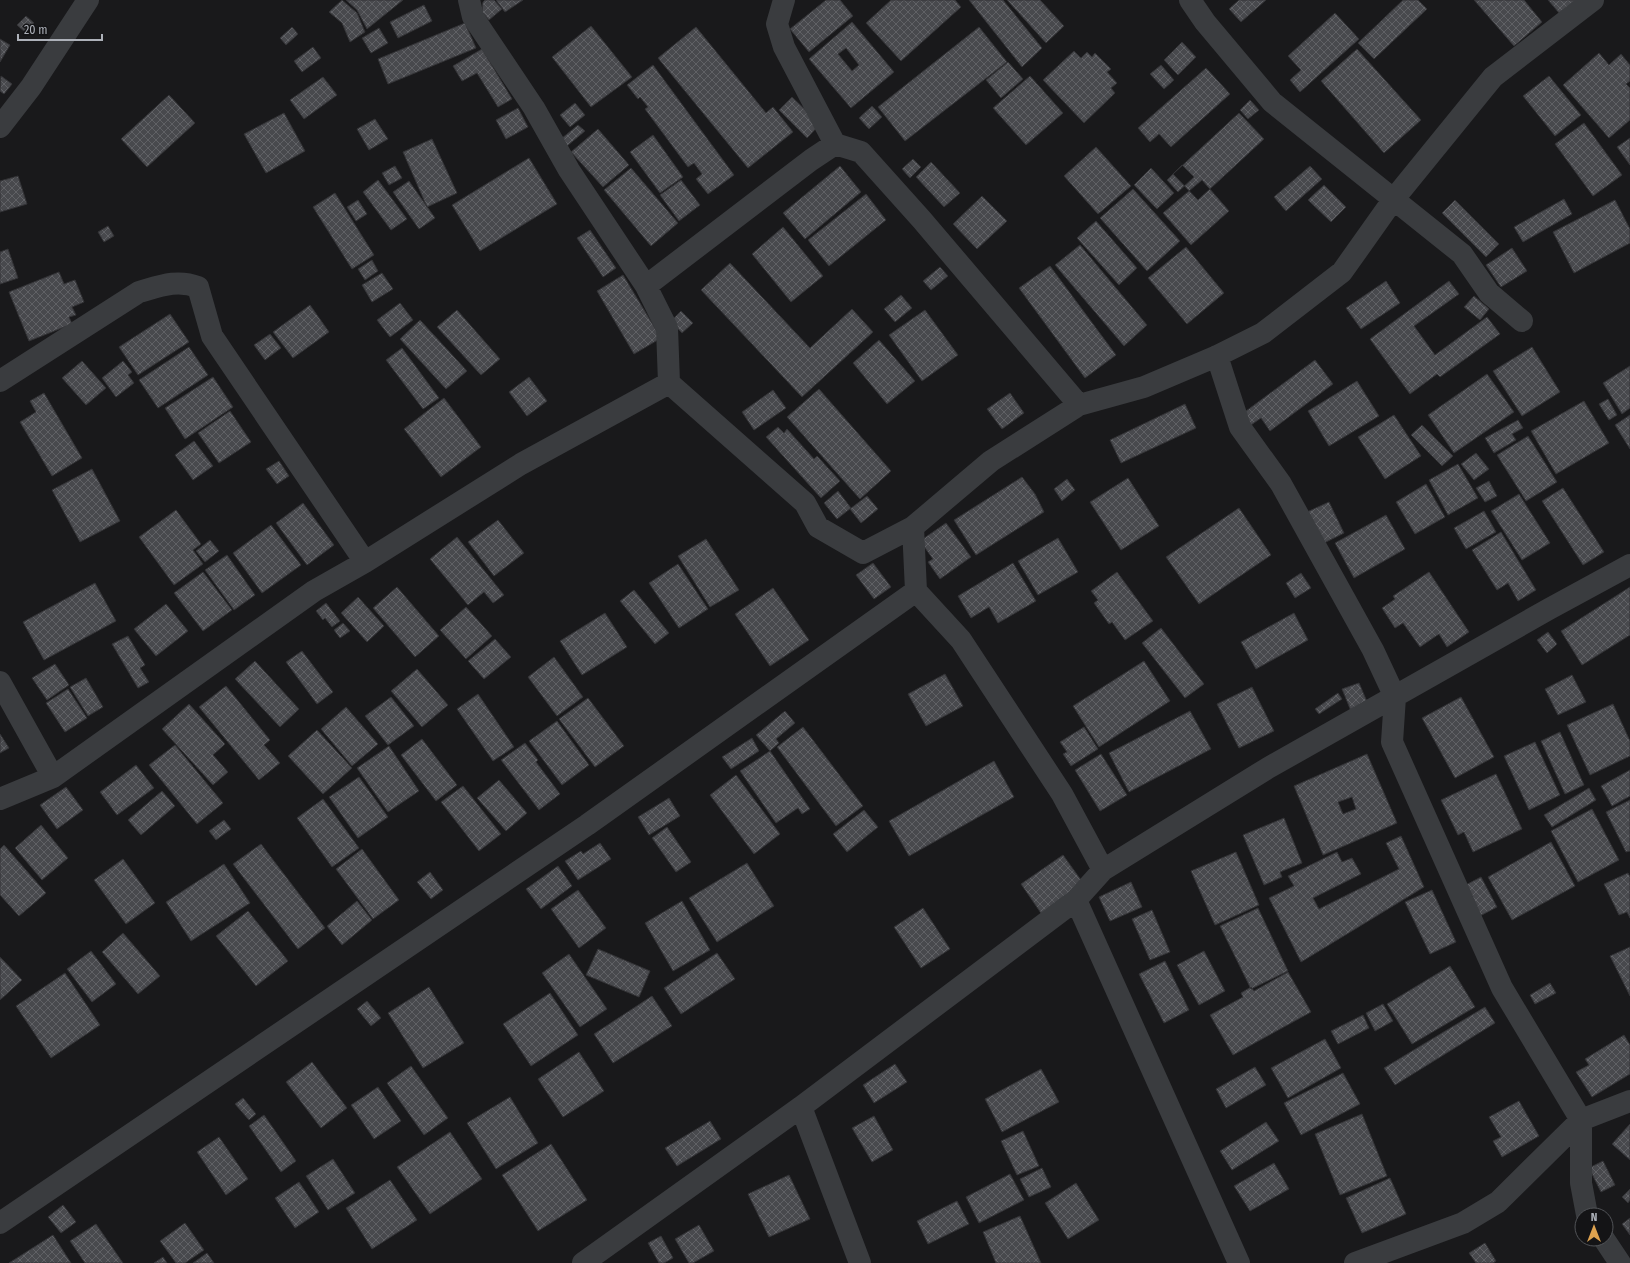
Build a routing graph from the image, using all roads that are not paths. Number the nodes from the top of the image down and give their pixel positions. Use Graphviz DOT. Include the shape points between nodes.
graph roads {
  1 [pos="88,0"];
  2 [pos="470,0"];
  3 [pos="784,0"];
  4 [pos="1190,0"];
  5 [pos="1594,0"];
  6 [pos="0,127"];
  7 [pos="835,144"];
  8 [pos="1393,200"];
  9 [pos="646,286"];
  10 [pos="1522,322"];
  11 [pos="1217,356"];
  12 [pos="0,381"];
  13 [pos="669,383"];
  14 [pos="1079,405"];
  15 [pos="913,527"];
  16 [pos="365,562"];
  17 [pos="1630,565"];
  18 [pos="916,591"];
  19 [pos="0,682"];
  20 [pos="1395,697"];
  21 [pos="53,777"];
  22 [pos="0,800"];
  23 [pos="1103,870"];
  24 [pos="1076,900"];
  25 [pos="1630,1101"];
  26 [pos="801,1107"];
  27 [pos="1581,1120"];
  28 [pos="1586,1207"];
  29 [pos="0,1223"];
  30 [pos="1609,1247"];
  31 [pos="583,1263"];
  32 [pos="860,1263"];
  33 [pos="1239,1263"];
  34 [pos="1355,1263"];
  35 [pos="1620,1263"];
  1 -- 6 [label="street" via="31,87"];
  2 -- 9 [label="street" via="473,17 534,108 569,170"];
  3 -- 7 [label="street" via="777,24 784,47"];
  4 -- 8 [label="street" via="1205,22 1272,102"];
  5 -- 8 [label="street" via="1493,77"];
  7 -- 9 [label="street"];
  7 -- 14 [label="street" via="861,152"];
  8 -- 10 [label="street" via="1462,254 1488,293"];
  8 -- 11 [label="street" via="1342,272 1263,333"];
  9 -- 13 [label="street" via="667,328"];
  11 -- 14 [label="street" via="1144,387"];
  11 -- 20 [label="street" via="1240,427 1281,484 1373,650"];
  12 -- 16 [label="street" via="139,292 161,285 185,282 198,287 212,336"];
  13 -- 15 [label="street" via="805,503 818,527 863,553"];
  13 -- 16 [label="street" via="521,464"];
  14 -- 15 [label="street" via="991,461"];
  15 -- 18 [label="street"];
  16 -- 21 [label="street" via="314,591"];
  17 -- 20 [label="street"];
  18 -- 23 [label="street" via="961,640 1062,794"];
  18 -- 29 [label="street" via="587,825"];
  19 -- 21 [label="street"];
  20 -- 23 [label="street" via="1268,768"];
  20 -- 27 [label="street" via="1392,742 1395,749 1502,988"];
  21 -- 22 [label="street"];
  23 -- 24 [label="street"];
  24 -- 26 [label="street"];
  24 -- 33 [label="street"];
  25 -- 27 [label="street"];
  26 -- 31 [label="street"];
  26 -- 32 [label="street"];
  27 -- 28 [label="street" via="1581,1183"];
  27 -- 34 [label="street" via="1498,1202 1463,1223"];
  30 -- 35 [label="street"];
}
